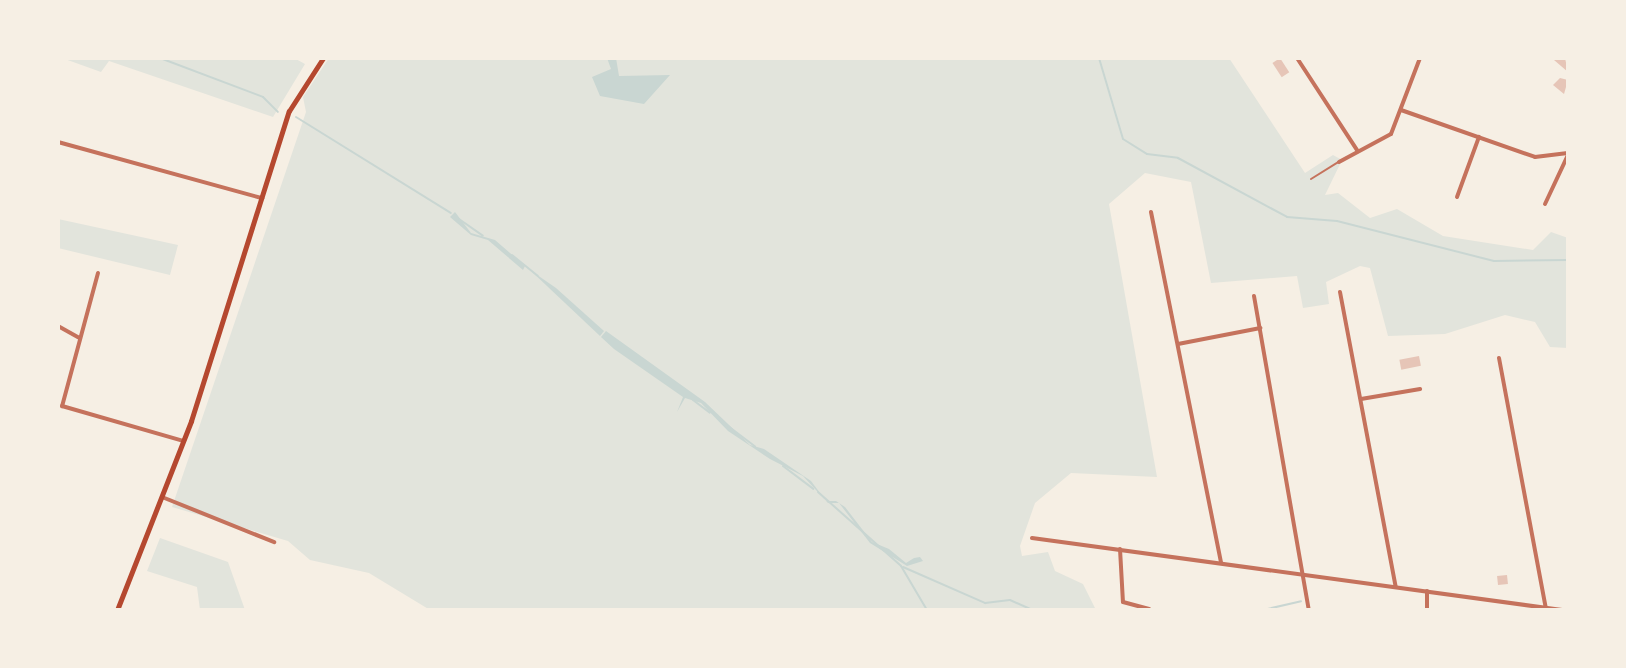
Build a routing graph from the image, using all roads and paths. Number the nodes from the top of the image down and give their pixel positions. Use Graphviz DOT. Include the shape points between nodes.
graph roads {
  1 [pos="323,58"];
  2 [pos="1297,58"];
  3 [pos="1420,58"];
  4 [pos="1401,110"];
  5 [pos="1479,137"];
  6 [pos="58,142"];
  7 [pos="1357,150"];
  8 [pos="1568,154"];
  9 [pos="1339,162"];
  10 [pos="1311,179"];
  11 [pos="1457,197"];
  12 [pos="262,198"];
  13 [pos="1545,204"];
  14 [pos="1151,212"];
  15 [pos="98,273"];
  16 [pos="1340,292"];
  17 [pos="1254,296"];
  18 [pos="58,326"];
  19 [pos="1260,328"];
  20 [pos="78,337"];
  21 [pos="1178,344"];
  22 [pos="1499,358"];
  23 [pos="1420,389"];
  24 [pos="1361,399"];
  25 [pos="183,441"];
  26 [pos="162,497"];
  27 [pos="1032,538"];
  28 [pos="274,542"];
  29 [pos="1120,549"];
  30 [pos="1221,563"];
  31 [pos="1306,574"];
  32 [pos="1396,587"];
  33 [pos="1427,591"];
  34 [pos="1546,608"];
  35 [pos="1149,609"];
  36 [pos="117,610"];
  37 [pos="1309,610"];
  38 [pos="1427,610"];
  39 [pos="1562,610"];
  1 -- 12 [label="main road" via="289,111"];
  2 -- 7 [label="street"];
  3 -- 4 [label="street"];
  4 -- 5 [label="street"];
  4 -- 7 [label="street" via="1387,139"];
  5 -- 8 [label="street" via="1543,158"];
  5 -- 11 [label="street"];
  6 -- 12 [label="street"];
  7 -- 9 [label="street"];
  8 -- 13 [label="street"];
  9 -- 10 [label="lane"];
  12 -- 25 [label="main road"];
  14 -- 21 [label="street"];
  15 -- 20 [label="street"];
  16 -- 24 [label="street"];
  17 -- 19 [label="street"];
  18 -- 20 [label="street"];
  19 -- 21 [label="street"];
  19 -- 31 [label="street"];
  20 -- 25 [label="street" via="60,392 66,410"];
  21 -- 30 [label="street"];
  22 -- 34 [label="street"];
  23 -- 24 [label="street"];
  24 -- 32 [label="street"];
  25 -- 26 [label="main road"];
  26 -- 28 [label="street"];
  26 -- 36 [label="main road"];
  27 -- 29 [label="street"];
  29 -- 30 [label="street"];
  29 -- 35 [label="street" via="1123,602"];
  30 -- 31 [label="street"];
  31 -- 32 [label="street"];
  31 -- 37 [label="street"];
  32 -- 33 [label="street"];
  33 -- 34 [label="street"];
  33 -- 38 [label="street"];
  34 -- 39 [label="street"];
}
